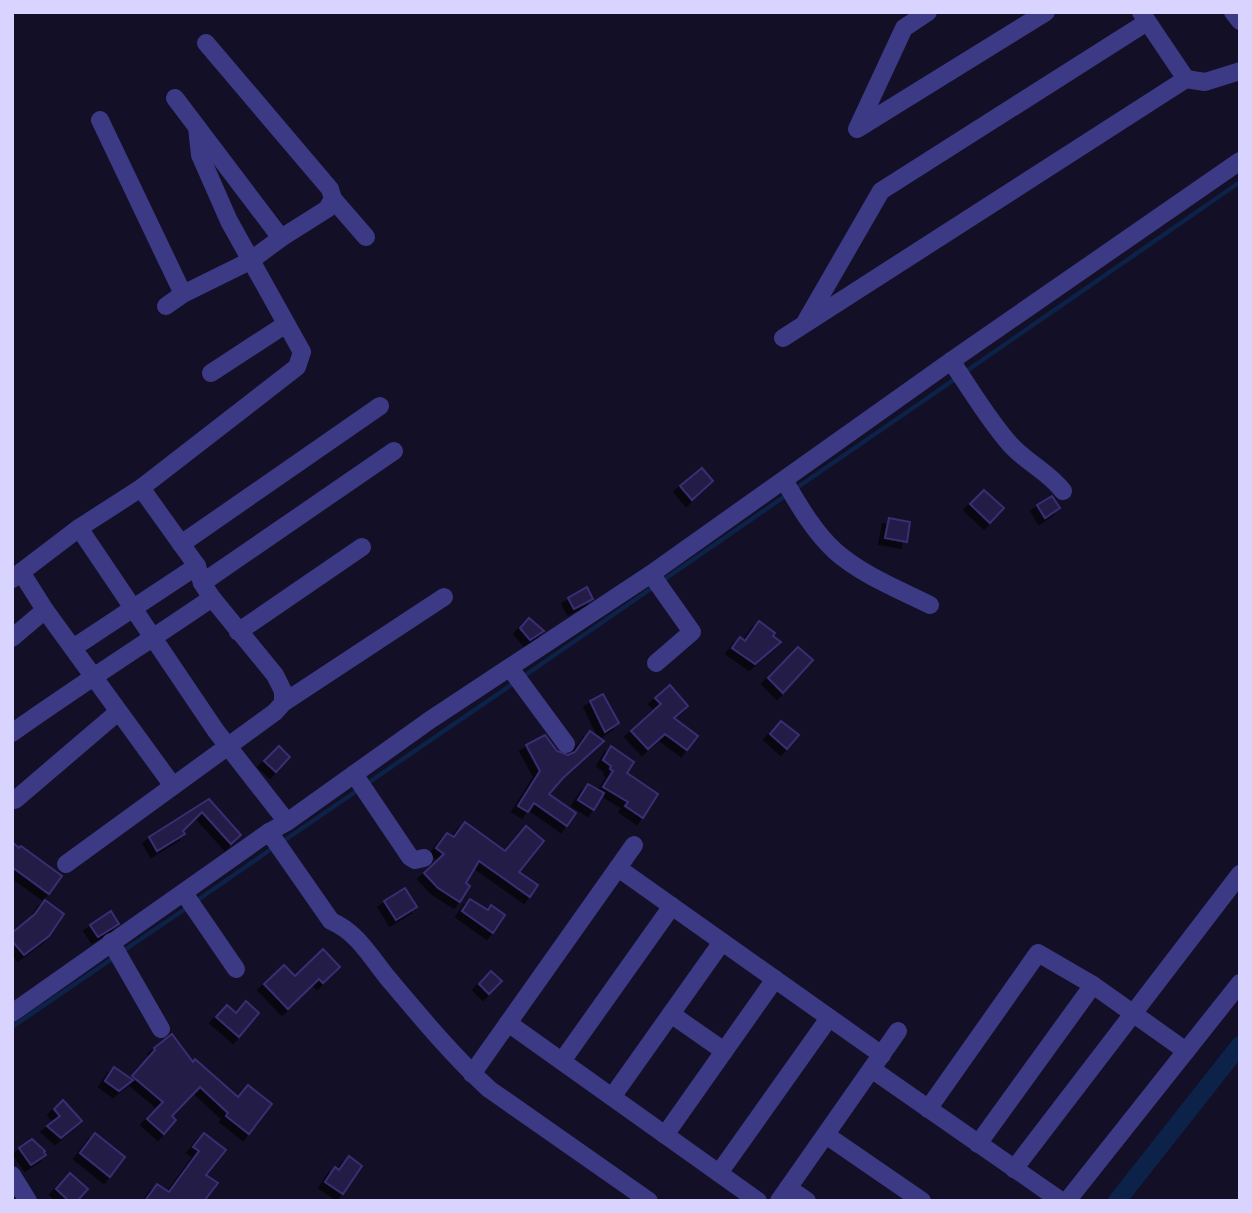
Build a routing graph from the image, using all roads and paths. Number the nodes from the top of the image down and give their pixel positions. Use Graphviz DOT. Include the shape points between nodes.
graph roads {
  1 [pos="928,12"];
  2 [pos="1046,12"];
  3 [pos="1234,12"];
  4 [pos="1144,17"];
  5 [pos="908,20"];
  6 [pos="1240,21"];
  7 [pos="206,43"];
  8 [pos="1240,71"];
  9 [pos="1186,79"];
  10 [pos="176,98"];
  11 [pos="100,120"];
  12 [pos="197,127"];
  13 [pos="1240,161"];
  14 [pos="332,200"];
  15 [pos="366,237"];
  16 [pos="281,238"];
  17 [pos="250,261"];
  18 [pos="184,294"];
  19 [pos="166,306"];
  20 [pos="286,324"];
  21 [pos="804,324"];
  22 [pos="783,338"];
  23 [pos="957,371"];
  24 [pos="211,373"];
  25 [pos="380,406"];
  26 [pos="394,452"];
  27 [pos="787,484"];
  28 [pos="141,488"];
  29 [pos="1063,491"];
  30 [pos="79,528"];
  31 [pos="181,544"];
  32 [pos="362,547"];
  33 [pos="16,575"];
  34 [pos="654,578"];
  35 [pos="204,582"];
  36 [pos="444,597"];
  37 [pos="930,605"];
  38 [pos="133,609"];
  39 [pos="45,610"];
  40 [pos="238,632"];
  41 [pos="12,638"];
  42 [pos="152,639"];
  43 [pos="73,648"];
  44 [pos="656,663"];
  45 [pos="93,676"];
  46 [pos="516,676"];
  47 [pos="283,703"];
  48 [pos="118,712"];
  49 [pos="12,733"];
  50 [pos="566,744"];
  51 [pos="228,746"];
  52 [pos="361,784"];
  53 [pos="173,786"];
  54 [pos="15,800"];
  55 [pos="287,822"];
  56 [pos="271,836"];
  57 [pos="634,845"];
  58 [pos="424,858"];
  59 [pos="66,864"];
  60 [pos="618,868"];
  61 [pos="1240,874"];
  62 [pos="191,903"];
  63 [pos="672,906"];
  64 [pos="722,942"];
  65 [pos="117,953"];
  66 [pos="236,969"];
  67 [pos="775,979"];
  68 [pos="1240,983"];
  69 [pos="1093,985"];
  70 [pos="14,1010"];
  71 [pos="671,1014"];
  72 [pos="1132,1015"];
  73 [pos="829,1018"];
  74 [pos="508,1023"];
  75 [pos="161,1029"];
  76 [pos="898,1031"];
  77 [pos="724,1051"];
  78 [pos="1185,1051"];
  79 [pos="562,1062"];
  80 [pos="877,1063"];
  81 [pos="472,1074"];
  82 [pos="612,1097"];
  83 [pos="928,1109"];
  84 [pos="665,1135"];
  85 [pos="826,1135"];
  86 [pos="978,1144"];
  87 [pos="1014,1168"];
  88 [pos="719,1173"];
  89 [pos="12,1175"];
  90 [pos="784,1194"];
  91 [pos="28,1201"];
  92 [pos="649,1201"];
  93 [pos="758,1201"];
  94 [pos="807,1201"];
  95 [pos="922,1201"];
  96 [pos="1064,1201"];
  1 -- 5 [label="street"];
  2 -- 5 [label="street" via="858,129"];
  3 -- 6 [label="street"];
  4 -- 9 [label="street"];
  4 -- 21 [label="street" via="881,191"];
  7 -- 14 [label="street" via="330,189"];
  8 -- 9 [label="street" via="1205,82"];
  9 -- 21 [label="street"];
  10 -- 12 [label="street"];
  11 -- 18 [label="street"];
  12 -- 16 [label="street"];
  12 -- 17 [label="street" via="200,155"];
  13 -- 23 [label="street"];
  14 -- 15 [label="street"];
  14 -- 16 [label="street" via="327,209"];
  16 -- 17 [label="street"];
  17 -- 18 [label="street"];
  17 -- 20 [label="street"];
  18 -- 19 [label="street"];
  20 -- 24 [label="street"];
  20 -- 28 [label="street" via="302,352 297,367"];
  21 -- 22 [label="street"];
  23 -- 27 [label="street"];
  23 -- 29 [label="street" via="1008,443"];
  25 -- 31 [label="street"];
  26 -- 35 [label="street"];
  27 -- 34 [label="street"];
  27 -- 37 [label="street" via="833,550"];
  28 -- 30 [label="street"];
  28 -- 31 [label="street"];
  30 -- 33 [label="street"];
  30 -- 38 [label="street"];
  31 -- 35 [label="street"];
  32 -- 40 [label="street"];
  33 -- 39 [label="street"];
  34 -- 44 [label="street" via="692,632"];
  34 -- 46 [label="street"];
  35 -- 38 [label="street"];
  35 -- 40 [label="street"];
  35 -- 42 [label="street"];
  36 -- 47 [label="street"];
  38 -- 42 [label="street"];
  38 -- 43 [label="street"];
  39 -- 41 [label="street"];
  39 -- 43 [label="street"];
  40 -- 47 [label="street" via="275,675"];
  42 -- 45 [label="street"];
  42 -- 51 [label="street"];
  43 -- 45 [label="street"];
  45 -- 48 [label="street"];
  45 -- 49 [label="street"];
  46 -- 50 [label="street"];
  46 -- 52 [label="street" via="430,720"];
  47 -- 51 [label="street"];
  48 -- 53 [label="street"];
  48 -- 54 [label="street"];
  51 -- 53 [label="street"];
  51 -- 55 [label="street"];
  52 -- 55 [label="street"];
  52 -- 58 [label="street" via="410,857"];
  53 -- 59 [label="street"];
  55 -- 56 [label="street"];
  56 -- 62 [label="street"];
  56 -- 81 [label="street" via="331,921 355,936"];
  57 -- 60 [label="street"];
  60 -- 63 [label="street"];
  60 -- 74 [label="street"];
  61 -- 72 [label="street"];
  62 -- 65 [label="street"];
  62 -- 66 [label="street"];
  63 -- 64 [label="street"];
  63 -- 79 [label="street"];
  64 -- 67 [label="street"];
  64 -- 71 [label="street"];
  65 -- 70 [label="street"];
  65 -- 75 [label="street"];
  67 -- 73 [label="street"];
  67 -- 77 [label="street"];
  68 -- 78 [label="street"];
  69 -- 72 [label="street"];
  69 -- 83 [label="street" via="1038,953"];
  69 -- 86 [label="street"];
  71 -- 77 [label="street"];
  71 -- 82 [label="street"];
  72 -- 78 [label="street"];
  72 -- 87 [label="street"];
  73 -- 80 [label="street"];
  73 -- 88 [label="street"];
  74 -- 79 [label="street"];
  74 -- 81 [label="street"];
  76 -- 80 [label="street"];
  77 -- 84 [label="street"];
  78 -- 96 [label="street"];
  79 -- 82 [label="street"];
  80 -- 83 [label="street"];
  80 -- 85 [label="street"];
  81 -- 92 [label="street"];
  82 -- 84 [label="street"];
  83 -- 86 [label="street"];
  84 -- 88 [label="street"];
  85 -- 90 [label="street"];
  85 -- 95 [label="street"];
  86 -- 87 [label="street"];
  87 -- 96 [label="street"];
  88 -- 93 [label="street"];
  89 -- 91 [label="street"];
  90 -- 94 [label="street"];
}
